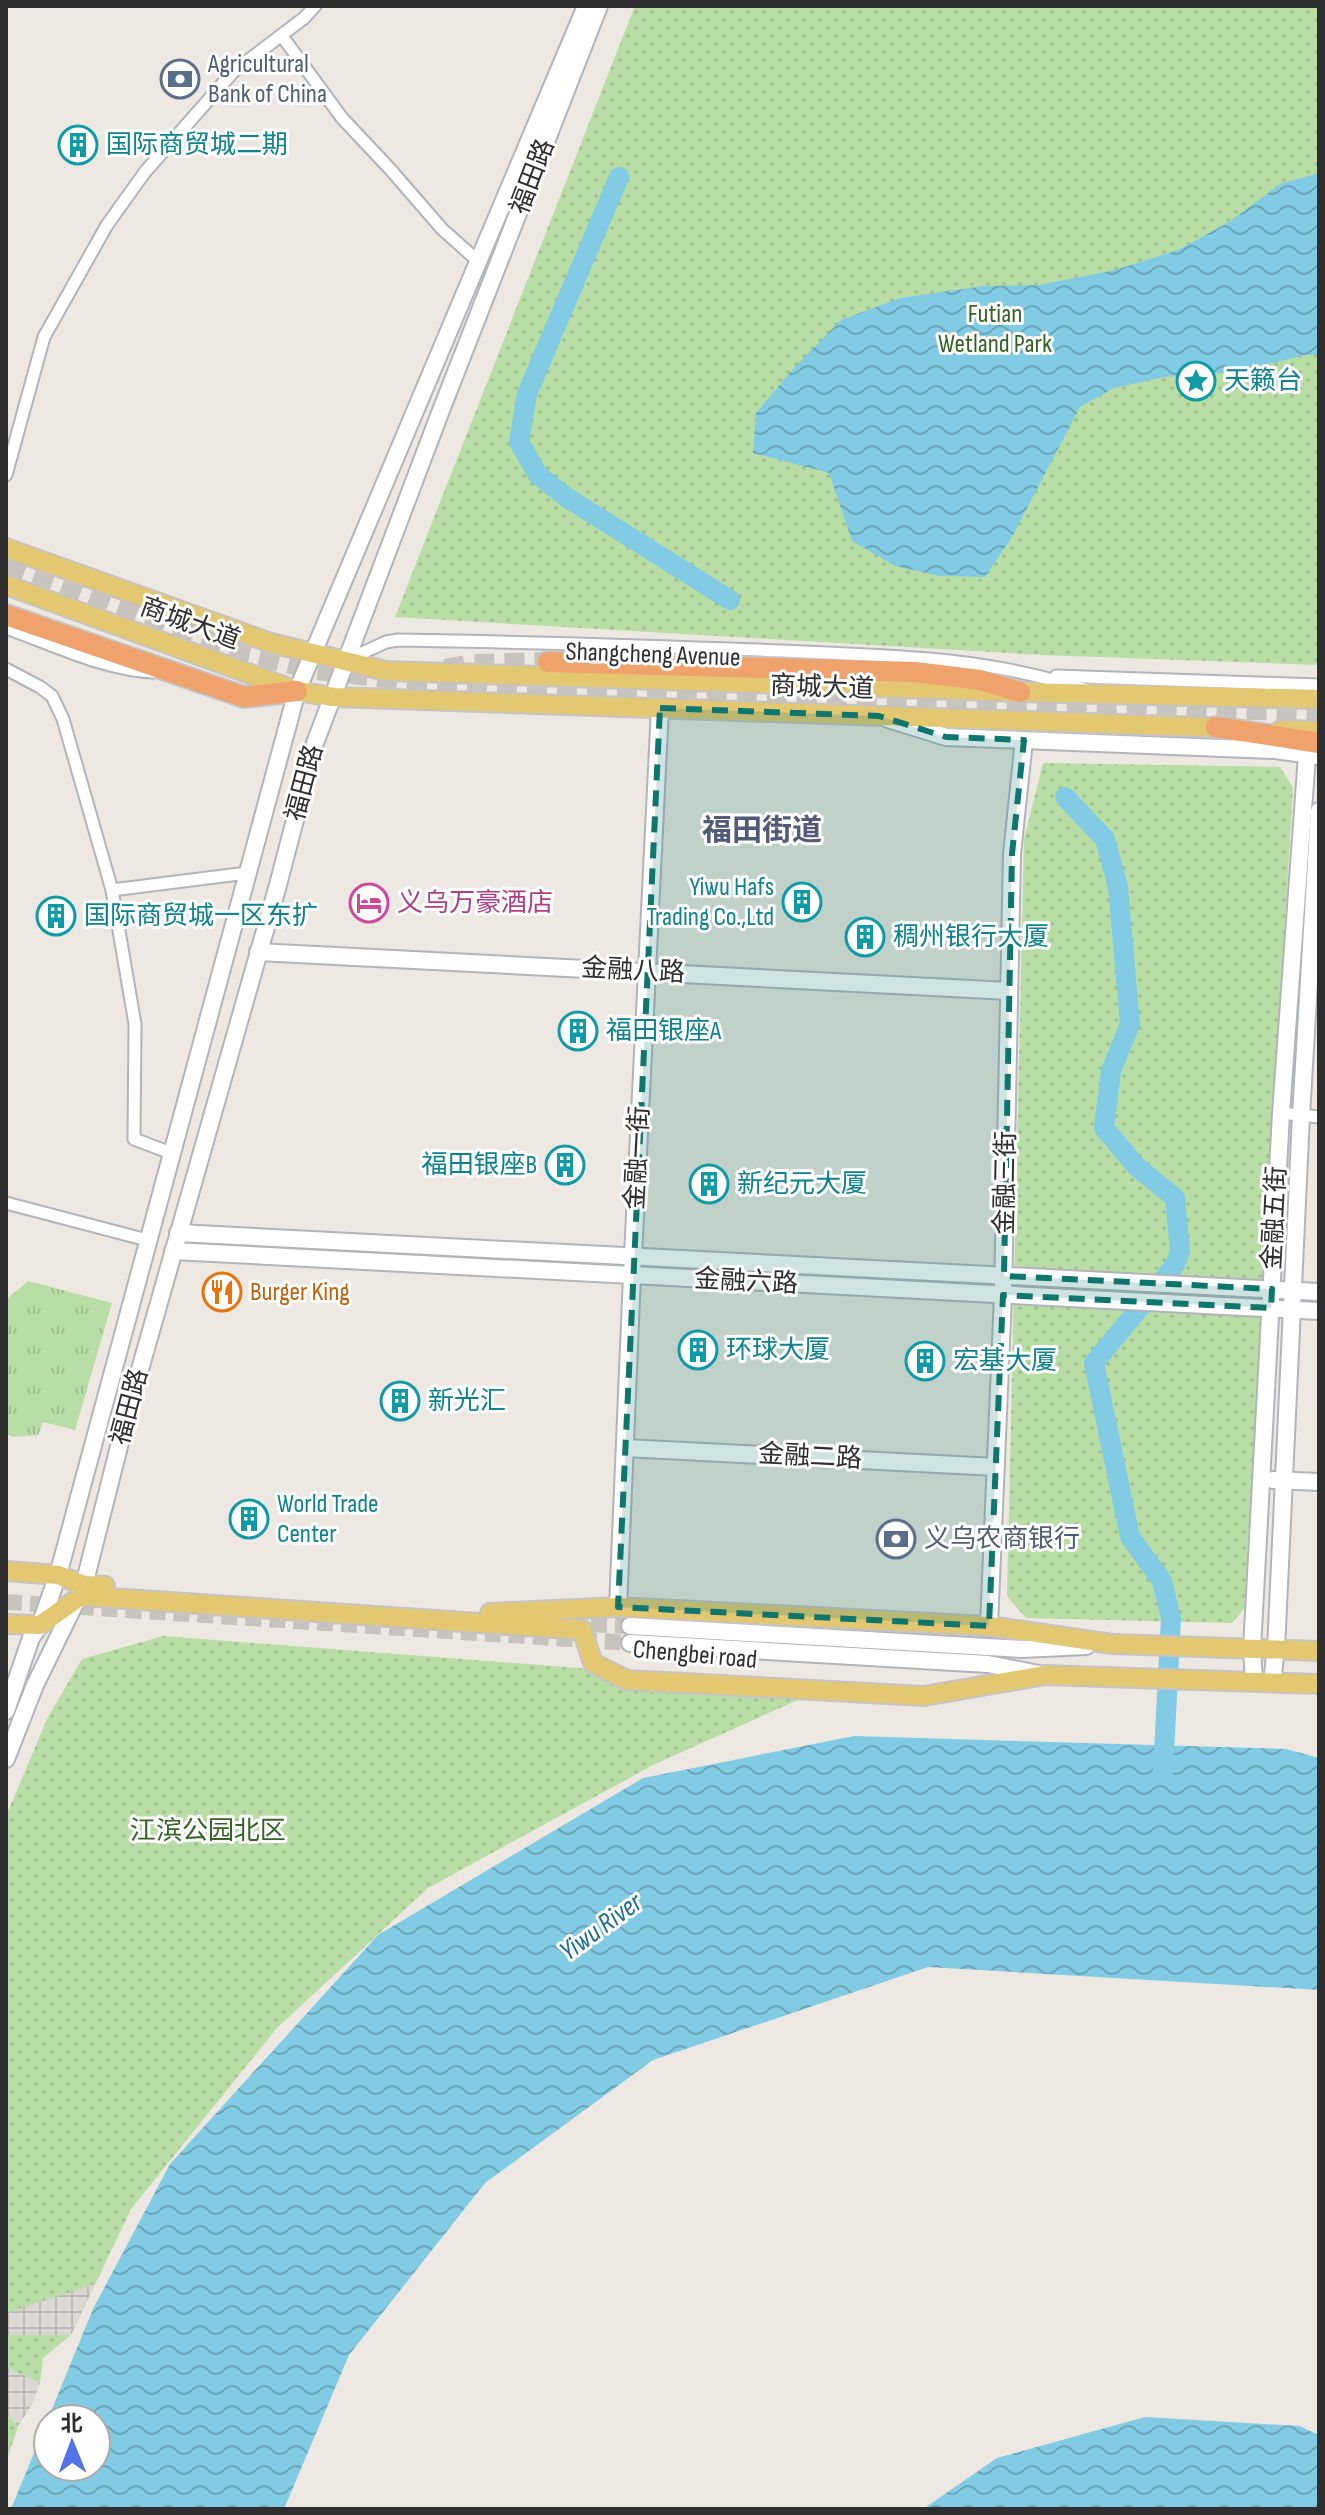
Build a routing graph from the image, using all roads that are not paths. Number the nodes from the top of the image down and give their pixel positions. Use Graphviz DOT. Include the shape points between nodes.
graph roads {
  1 [pos="315,6"];
  2 [pos="586,6"];
  3 [pos="599,6"];
  4 [pos="282,36"];
  5 [pos="479,262"];
  6 [pos="6,475"];
  7 [pos="6,548"];
  8 [pos="6,585"];
  9 [pos="6,615"];
  10 [pos="6,628"];
  11 [pos="313,652"];
  12 [pos="347,660"];
  13 [pos="548,662"];
  14 [pos="6,669"];
  15 [pos="178,673"];
  16 [pos="1042,675"];
  17 [pos="1319,685"];
  18 [pos="297,691"];
  19 [pos="1020,692"];
  20 [pos="1099,694"];
  21 [pos="333,697"];
  22 [pos="1319,699"];
  23 [pos="660,708"];
  24 [pos="879,716"];
  25 [pos="1216,727"];
  26 [pos="1319,731"];
  27 [pos="1024,740"];
  28 [pos="1315,751"];
  29 [pos="1319,811"];
  30 [pos="247,873"];
  31 [pos="112,890"];
  32 [pos="258,952"];
  33 [pos="647,972"];
  34 [pos="1009,991"];
  35 [pos="1306,1000"];
  36 [pos="1281,1113"];
  37 [pos="1301,1116"];
  38 [pos="1319,1117"];
  39 [pos="171,1153"];
  40 [pos="6,1203"];
  41 [pos="178,1233"];
  42 [pos="147,1240"];
  43 [pos="173,1251"];
  44 [pos="633,1255"];
  45 [pos="632,1276"];
  46 [pos="1004,1276"];
  47 [pos="1272,1289"];
  48 [pos="1293,1290"];
  49 [pos="1319,1292"];
  50 [pos="1003,1295"];
  51 [pos="1271,1308"];
  52 [pos="1292,1309"];
  53 [pos="1319,1311"];
  54 [pos="625,1448"];
  55 [pos="996,1467"];
  56 [pos="1263,1480"];
  57 [pos="1283,1481"];
  58 [pos="1319,1482"];
  59 [pos="6,1571"];
  60 [pos="58,1575"];
  61 [pos="82,1591"];
  62 [pos="618,1607"];
  63 [pos="6,1624"];
  64 [pos="40,1625"];
  65 [pos="989,1626"];
  66 [pos="1120,1645"];
  67 [pos="1252,1649"];
  68 [pos="1276,1649"];
  69 [pos="1319,1651"];
  70 [pos="1045,1675"];
  71 [pos="1263,1681"];
  72 [pos="1319,1684"];
  73 [pos="6,1711"];
  74 [pos="6,1759"];
  1 -- 4 [label="street"];
  2 -- 5 [label="street, 福田路"];
  3 -- 12 [label="street, 福田路"];
  4 -- 5 [label="street" via="342,118 442,229"];
  4 -- 6 [label="street" via="233,72 145,172 107,225 44,337"];
  5 -- 11 [label="street, 福田路"];
  7 -- 11 [label="main road, Shangcheng Avenue" via="271,643"];
  8 -- 18 [label="main road, 商城大道"];
  9 -- 15 [label="highway"];
  10 -- 15 [label="street" via="112,666"];
  11 -- 12 [label="main road, Shangcheng Avenue"];
  11 -- 18 [label="street, 福田路"];
  12 -- 16 [label="street" via="398,640 613,644 957,660"];
  12 -- 19 [label="main road, Shangcheng Avenue" via="386,671"];
  12 -- 21 [label="street, 福田路"];
  13 -- 19 [label="highway" via="915,672 980,680"];
  14 -- 31 [label="street" via="52,696"];
  15 -- 18 [label="highway" via="244,697"];
  16 -- 17 [label="street"];
  16 -- 20 [label="street"];
  18 -- 21 [label="main road, 商城大道"];
  18 -- 30 [label="street, 福田路"];
  19 -- 20 [label="main road, Shangcheng Avenue"];
  20 -- 22 [label="main road, Shangcheng Avenue"];
  21 -- 23 [label="main road, 商城大道"];
  21 -- 32 [label="street, 福田路" via="315,743"];
  23 -- 24 [label="main road, 商城大道"];
  23 -- 33 [label="street, 金融一街"];
  24 -- 25 [label="main road, 商城大道"];
  24 -- 27 [label="street" via="946,737"];
  25 -- 26 [label="main road, 商城大道"];
  25 -- 28 [label="highway"];
  27 -- 28 [label="street"];
  27 -- 34 [label="street, 金融三街" via="1012,854"];
  28 -- 35 [label="street, 金融五街"];
  29 -- 35 [label="street, 金融五街"];
  30 -- 31 [label="street"];
  30 -- 39 [label="street, 福田路"];
  31 -- 39 [label="street" via="135,1024 134,1139"];
  32 -- 33 [label="street, 金融八路"];
  32 -- 41 [label="street, 福田路"];
  33 -- 34 [label="street, 金融八路"];
  33 -- 44 [label="street, 金融一街"];
  34 -- 46 [label="street, 金融三街"];
  35 -- 36 [label="street, 金融五街"];
  35 -- 37 [label="street, 金融五街"];
  36 -- 37 [label="street"];
  36 -- 47 [label="street, 金融五街"];
  37 -- 38 [label="street"];
  37 -- 48 [label="street, 金融五街"];
  39 -- 42 [label="street, 福田路"];
  40 -- 42 [label="street"];
  41 -- 43 [label="street, 福田路"];
  41 -- 44 [label="street, 金融六路"];
  42 -- 60 [label="street, 福田路"];
  43 -- 45 [label="street, 金融六路"];
  43 -- 61 [label="street, 福田路"];
  44 -- 45 [label="street, 金融一街"];
  44 -- 46 [label="street, 金融六路"];
  45 -- 50 [label="street, 金融六路"];
  45 -- 54 [label="street, 金融一街"];
  46 -- 47 [label="street, 金融六路"];
  46 -- 50 [label="street, 金融三街"];
  47 -- 48 [label="street, 金融六路"];
  47 -- 51 [label="street, 金融五街"];
  48 -- 49 [label="street, 金融六路"];
  48 -- 52 [label="street, 金融五街"];
  50 -- 51 [label="street, 金融六路"];
  50 -- 55 [label="street, 金融三街"];
  51 -- 52 [label="street, 金融六路"];
  51 -- 56 [label="street, 金融五街"];
  52 -- 53 [label="street, 金融六路"];
  52 -- 57 [label="street, 金融五街"];
  54 -- 55 [label="street, 金融二路"];
  54 -- 62 [label="street, 金融一街"];
  55 -- 65 [label="street, 金融三街"];
  56 -- 57 [label="street"];
  56 -- 67 [label="street, 金融五街"];
  57 -- 58 [label="street"];
  57 -- 68 [label="street, 金融五街"];
  59 -- 60 [label="main road, Chengbei road"];
  60 -- 61 [label="main road, Chengbei road"];
  60 -- 64 [label="street, 福田路"];
  61 -- 62 [label="main road, Chengbei road" via="499,1614"];
  61 -- 64 [label="main road"];
  61 -- 70 [label="main road, Chengbei road" via="582,1630 593,1663 627,1680 924,1696"];
  61 -- 74 [label="street, 福田路" via="35,1685"];
  62 -- 65 [label="main road, Chengbei road"];
  63 -- 64 [label="main road"];
  64 -- 73 [label="street, 福田路"];
  65 -- 66 [label="main road, Chengbei road"];
  66 -- 67 [label="main road, Chengbei road"];
  66 -- 70 [label="street" via="1022,1649 630,1634 988,1664"];
  67 -- 68 [label="main road, Chengbei road"];
  67 -- 71 [label="street, 金融五街"];
  68 -- 69 [label="main road, Chengbei road"];
  68 -- 71 [label="street, 金融五街"];
  70 -- 71 [label="main road, Chengbei road"];
  71 -- 72 [label="main road, Chengbei road"];
}
